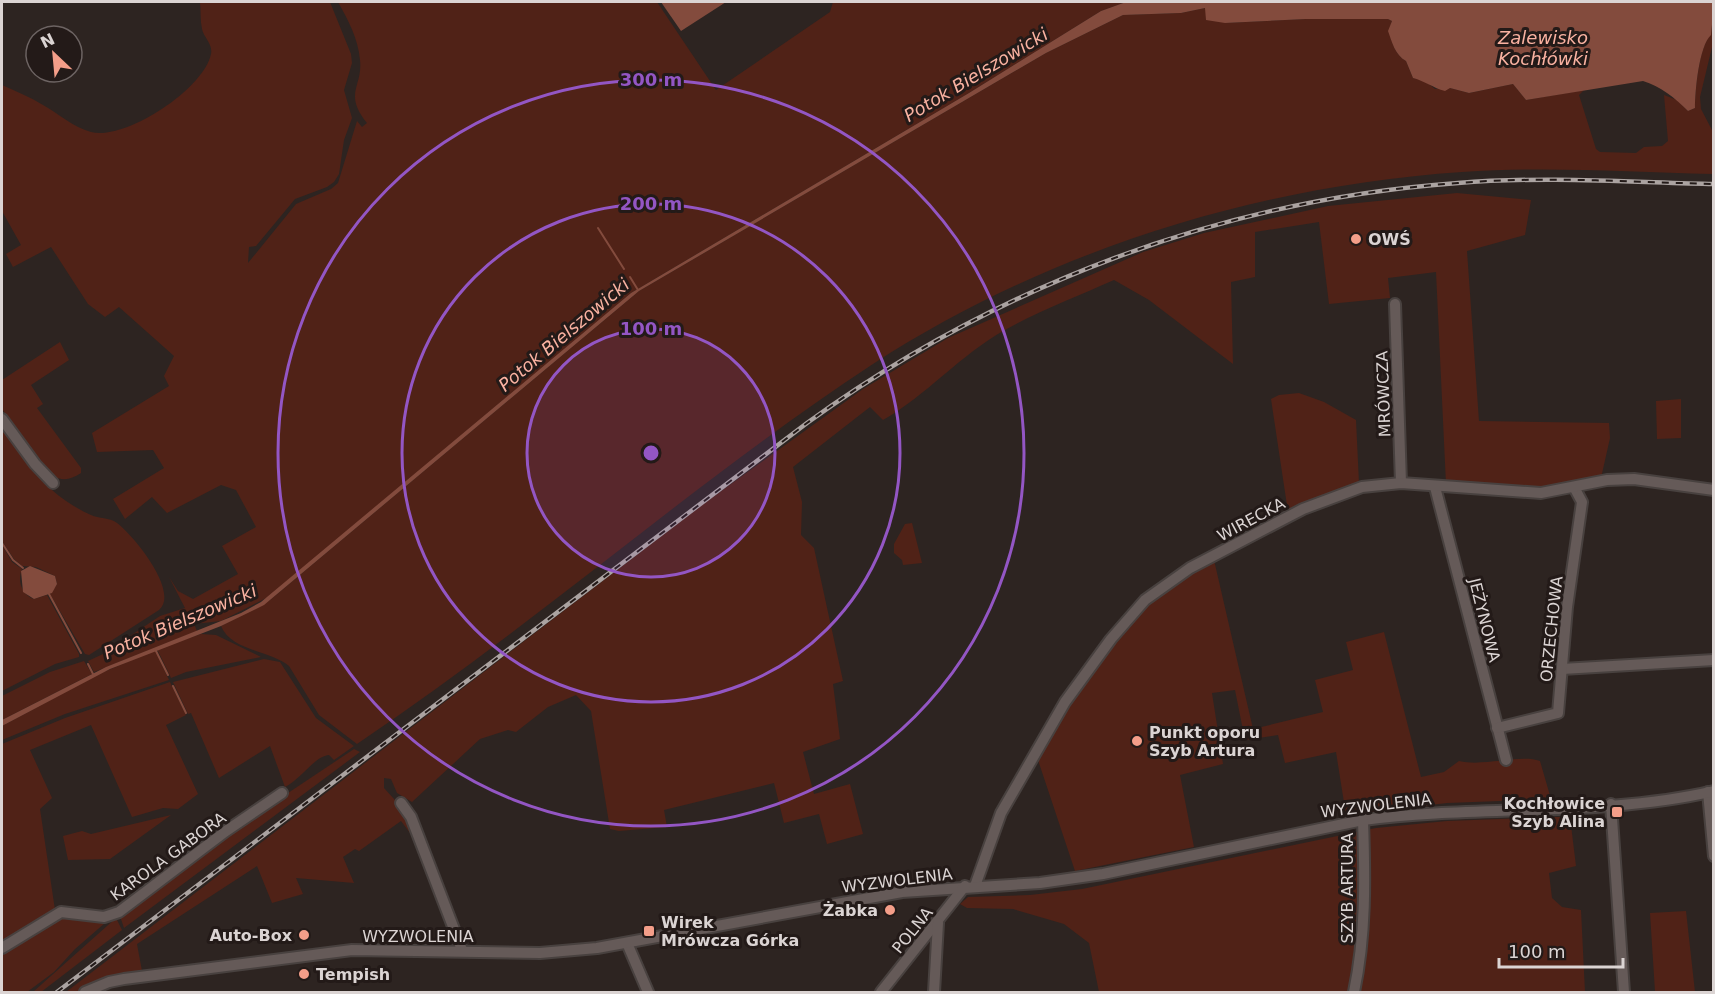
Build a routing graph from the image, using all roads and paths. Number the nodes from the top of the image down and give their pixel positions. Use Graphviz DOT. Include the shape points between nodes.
graph roads {
  1 [pos="1395,304"];
  2 [pos="2,419"];
  3 [pos="53,483"];
  4 [pos="1401,483"];
  5 [pos="1435,487"];
  6 [pos="1574,487"];
  7 [pos="1713,490"];
  8 [pos="1713,660"];
  9 [pos="1562,669"];
  10 [pos="1497,728"];
  11 [pos="1506,760"];
  12 [pos="1711,792"];
  13 [pos="282,793"];
  14 [pos="401,803"];
  15 [pos="1611,804"];
  16 [pos="1363,820"];
  17 [pos="1713,856"];
  18 [pos="970,886"];
  19 [pos="938,923"];
  20 [pos="627,943"];
  21 [pos="2,948"];
  22 [pos="462,951"];
  23 [pos="86,993"];
  24 [pos="648,993"];
  25 [pos="881,993"];
  26 [pos="934,993"];
  27 [pos="1354,993"];
  28 [pos="1624,993"];
  1 -- 4 [label="street, MRÓWCZA"];
  2 -- 3 [label="street" via="34,464"];
  4 -- 5 [label="street, WIRECKA"];
  4 -- 18 [label="street, WIRECKA" via="1362,488 1302,509 1190,568 1145,600 1111,639 1050,727 1001,813"];
  5 -- 6 [label="street, WIRECKA" via="1541,493"];
  5 -- 10 [label="street, JEŻYNOWA"];
  6 -- 7 [label="street, WIRECKA" via="1634,479"];
  6 -- 9 [label="street, ORZECHOWA" via="1582,502"];
  8 -- 9 [label="street"];
  9 -- 10 [label="street, ORZECHOWA" via="1557,713"];
  10 -- 11 [label="street, JEŻYNOWA"];
  12 -- 15 [label="street, WYZWOLENIA"];
  12 -- 17 [label="street"];
  13 -- 21 [label="street, KAROLA GABORA" via="118,912 104,917 61,912"];
  14 -- 22 [label="street" via="411,817"];
  15 -- 16 [label="street, WYZWOLENIA" via="1406,814"];
  15 -- 28 [label="street"];
  16 -- 18 [label="street, WYZWOLENIA" via="1103,874"];
  16 -- 27 [label="street, SZYB ARTURA" via="1366,913"];
  18 -- 19 [label="street, POLNA"];
  18 -- 20 [label="street, WYZWOLENIA" via="864,897"];
  19 -- 25 [label="street, POLNA"];
  19 -- 26 [label="street"];
  20 -- 22 [label="street, WYZWOLENIA" via="556,952"];
  20 -- 24 [label="street"];
  22 -- 23 [label="street, WYZWOLENIA" via="380,949 322,954 124,979"];
}
